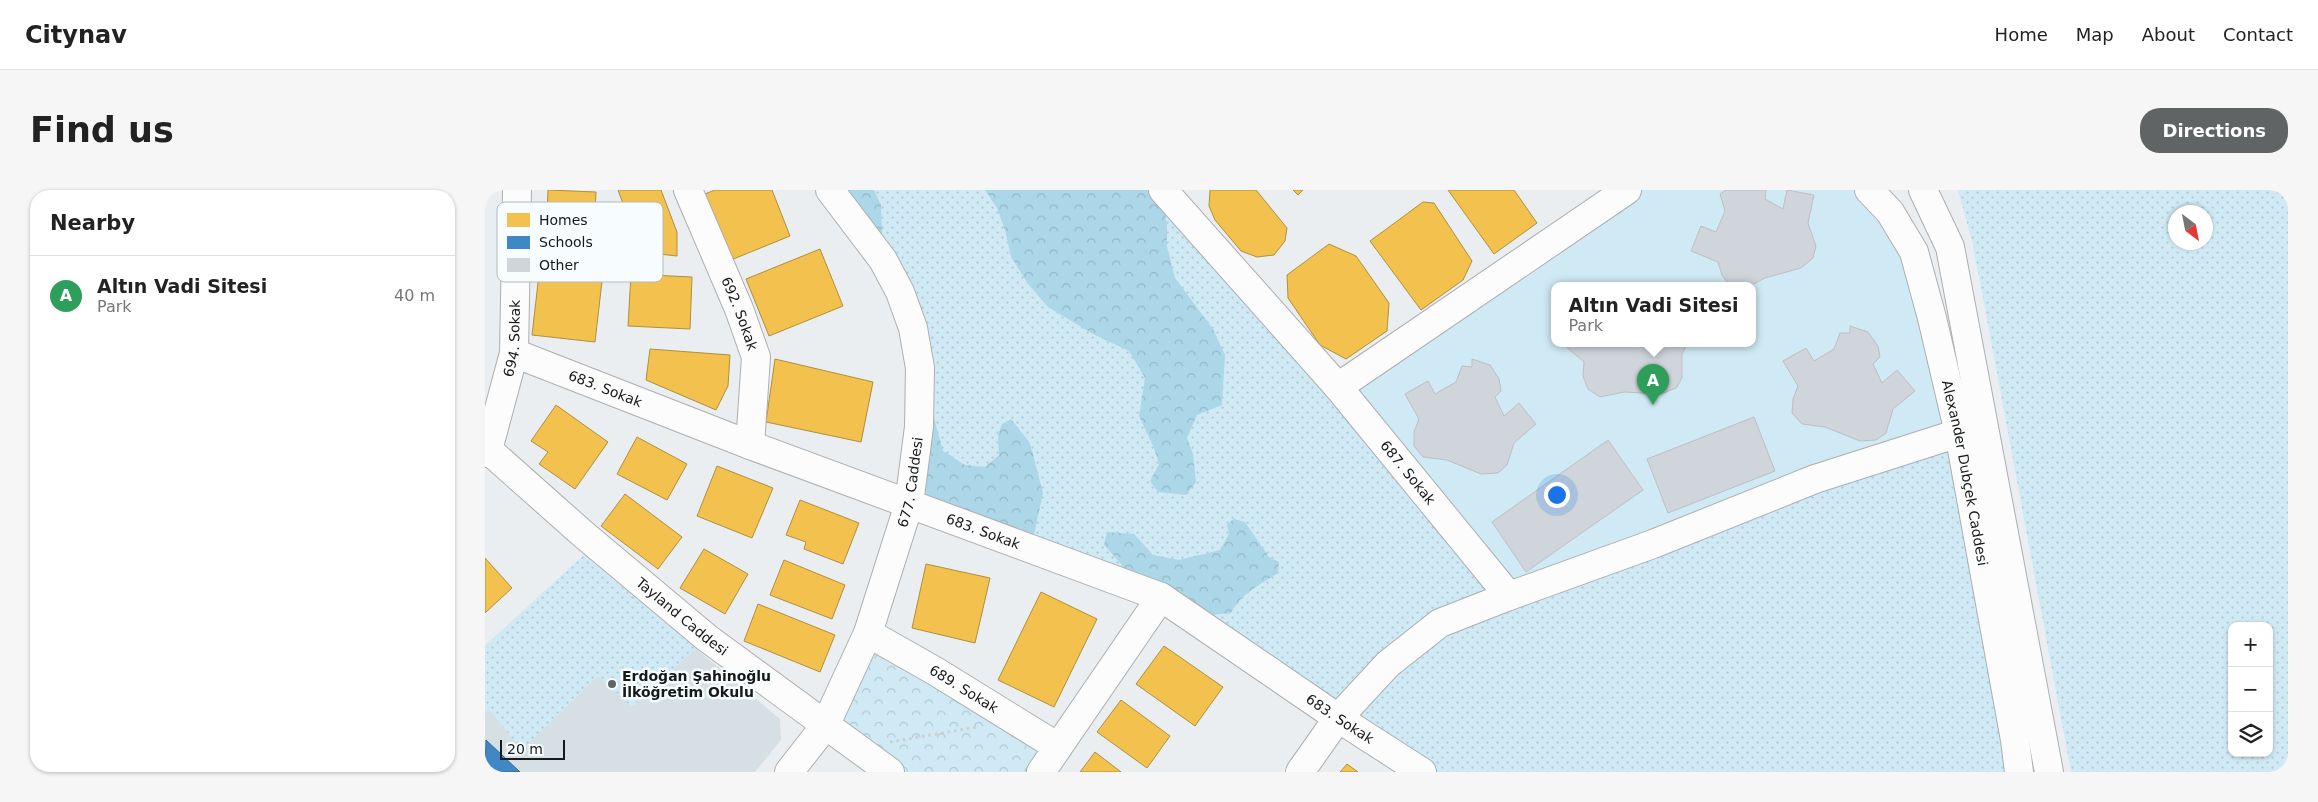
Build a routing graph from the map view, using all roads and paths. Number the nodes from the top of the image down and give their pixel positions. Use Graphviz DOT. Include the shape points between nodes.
graph roads {
  1 [pos="688,190"];
  2 [pos="830,190"];
  3 [pos="1163,190"];
  4 [pos="1627,190"];
  5 [pos="1869,190"];
  6 [pos="1923,190"];
  7 [pos="516,282"];
  8 [pos="515,354"];
  9 [pos="1338,387"];
  10 [pos="1959,433"];
  11 [pos="750,445"];
  12 [pos="486,450"];
  13 [pos="909,504"];
  14 [pos="1509,596"];
  15 [pos="1161,597"];
  16 [pos="868,633"];
  17 [pos="1338,718"];
  18 [pos="1015,720"];
  19 [pos="825,726"];
  20 [pos="857,747"];
  21 [pos="1058,747"];
  22 [pos="789,772"];
  23 [pos="890,772"];
  24 [pos="1041,772"];
  25 [pos="1300,772"];
  26 [pos="1422,772"];
  27 [pos="2019,772"];
  28 [pos="2049,772"];
  1 -- 11 [label="street, 692. Sokak" via="756,357"];
  2 -- 13 [label="street, 677. Caddesi" via="883,260 900,292 913,328 920,368 919,426"];
  3 -- 9 [label="street, 687. Sokak"];
  4 -- 9 [label="street"];
  5 -- 10 [label="street, Alexander Dubçek Caddesi" via="1890,212 1914,252"];
  6 -- 28 [label="street, Alexander Dubçek Caddesi" via="1950,247"];
  7 -- 8 [label="street, 694. Sokak"];
  8 -- 11 [label="street, 683. Sokak"];
  8 -- 12 [label="street, 694. Sokak"];
  9 -- 14 [label="street, 687. Sokak"];
  10 -- 14 [label="street" via="1815,479 1653,544"];
  10 -- 27 [label="street, Alexander Dubçek Caddesi"];
  11 -- 13 [label="street, 683. Sokak"];
  12 -- 19 [label="street, Tayland Caddesi" via="707,638"];
  13 -- 15 [label="street, 683. Sokak"];
  13 -- 16 [label="street, 677. Caddesi"];
  14 -- 17 [label="street" via="1440,623 1388,664"];
  15 -- 17 [label="street, 683. Sokak"];
  15 -- 21 [label="street"];
  16 -- 18 [label="street, 689. Sokak"];
  16 -- 19 [label="street, 677. Caddesi"];
  17 -- 25 [label="street"];
  17 -- 26 [label="street, 683. Sokak"];
  18 -- 20 [label="path"];
  18 -- 21 [label="street, 689. Sokak"];
  19 -- 20 [label="street, Tayland Caddesi"];
  19 -- 22 [label="street, 677. Caddesi"];
  20 -- 23 [label="street, Tayland Caddesi"];
  21 -- 24 [label="street"];
}
